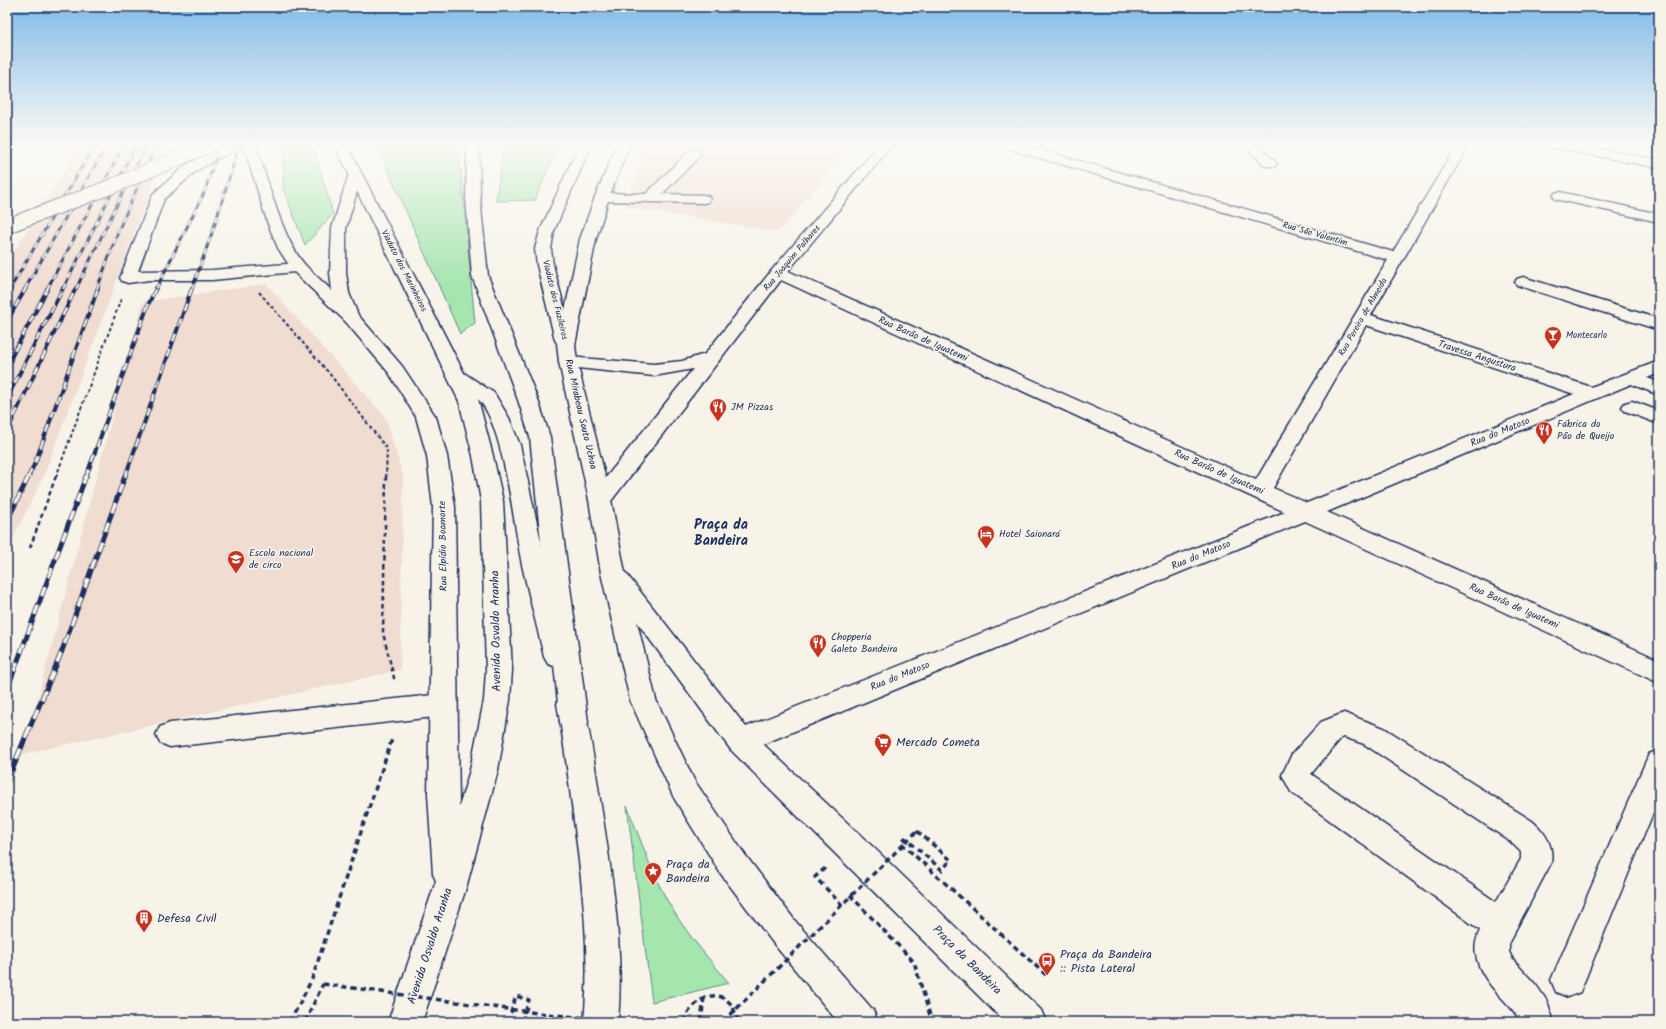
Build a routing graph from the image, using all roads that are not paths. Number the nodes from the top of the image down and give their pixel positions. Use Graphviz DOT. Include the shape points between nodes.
graph roads {
  1 [pos="67,191"];
  2 [pos="100,191"];
  3 [pos="165,191"];
  4 [pos="264,191"];
  5 [pos="350,191"];
  6 [pos="364,191"];
  7 [pos="473,191"];
  8 [pos="564,191"];
  9 [pos="604,191"];
  10 [pos="657,191"];
  11 [pos="848,191"];
  12 [pos="1168,191"];
  13 [pos="1436,191"];
  14 [pos="1560,196"];
  15 [pos="602,197"];
  16 [pos="650,198"];
  17 [pos="703,199"];
  18 [pos="7,214"];
  19 [pos="1659,218"];
  20 [pos="7,226"];
  21 [pos="1397,258"];
  22 [pos="299,268"];
  23 [pos="778,274"];
  24 [pos="1523,282"];
  25 [pos="351,317"];
  26 [pos="1362,318"];
  27 [pos="1659,325"];
  28 [pos="567,354"];
  29 [pos="713,357"];
  30 [pos="1659,366"];
  31 [pos="458,376"];
  32 [pos="1631,378"];
  33 [pos="1659,389"];
  34 [pos="1592,394"];
  35 [pos="1632,408"];
  36 [pos="1659,418"];
  37 [pos="1260,491"];
  38 [pos="600,500"];
  39 [pos="1307,512"];
  40 [pos="612,573"];
  41 [pos="1659,672"];
  42 [pos="443,705"];
  43 [pos="574,722"];
  44 [pos="170,735"];
  45 [pos="741,741"];
  46 [pos="1659,763"];
  47 [pos="450,888"];
  48 [pos="1501,925"];
  49 [pos="1568,980"];
  50 [pos="609,1016"];
  51 [pos="405,1022"];
  52 [pos="861,1022"];
  53 [pos="1029,1022"];
  54 [pos="1537,1022"];
  1 -- 18 [label="main road"];
  2 -- 20 [label="main road, bridge"];
  3 -- 22 [label="main road" via="158,197 128,278 139,275 236,274"];
  4 -- 22 [label="main road, Rua Elpídio Boamorte" via="275,224"];
  5 -- 25 [label="main road" via="339,228 338,274 341,293"];
  6 -- 31 [label="main road, Viaduto dos Marinheiros"];
  7 -- 43 [label="main road" via="480,276 540,437"];
  8 -- 28 [label="main road, Viaduto dos Fuzileiros" via="547,231 544,249 545,265"];
  9 -- 15 [label="main road, Rua Mirabeau Souto Uchoa"];
  10 -- 16 [label="main road"];
  11 -- 23 [label="main road, Rua Joaquim Palhares"];
  12 -- 21 [label="main road, Rua São Valentim"];
  13 -- 21 [label="main road, Rua Pereira de Almeida"];
  14 -- 19 [label="main road"];
  15 -- 16 [label="main road"];
  15 -- 28 [label="main road, Rua Mirabeau Souto Uchoa" via="588,239"];
  16 -- 17 [label="main road"];
  21 -- 26 [label="main road, Rua Pereira de Almeida"];
  22 -- 25 [label="main road, Rua Elpídio Boamorte"];
  23 -- 29 [label="main road, Rua Joaquim Palhares"];
  23 -- 37 [label="main road, Rua Barão de Iguatemi"];
  24 -- 27 [label="main road"];
  25 -- 42 [label="main road, Rua Elpídio Boamorte" via="412,393 426,417 437,456 444,507"];
  26 -- 34 [label="main road, Travessa Angustura"];
  26 -- 37 [label="main road, Rua Pereira de Almeida"];
  28 -- 29 [label="main road" via="654,370 684,366"];
  28 -- 38 [label="main road, Rua Mirabeau Souto Uchoa"];
  29 -- 38 [label="main road, Rua Joaquim Palhares"];
  30 -- 32 [label="main road, Rua do Matoso"];
  31 -- 43 [label="main road" via="487,397 510,445 534,565"];
  31 -- 47 [label="main road, Avenida Osvaldo Aranha" via="469,401 492,501 499,670 497,700 484,770"];
  32 -- 33 [label="main road"];
  32 -- 34 [label="main road, Rua do Matoso"];
  34 -- 39 [label="main road, Rua do Matoso"];
  35 -- 36 [label="main road"];
  37 -- 39 [label="main road, Rua Barão de Iguatemi"];
  38 -- 40 [label="main road, Rua Mirabeau Souto Uchoa"];
  39 -- 41 [label="main road, Rua Barão de Iguatemi"];
  39 -- 45 [label="main road, Rua do Matoso"];
  40 -- 45 [label="main road, Praça da Bandeira"];
  40 -- 52 [label="main road" via="643,700 684,789 732,863 776,922"];
  42 -- 44 [label="main road"];
  42 -- 47 [label="main road, Rua Elpídio Boamorte" via="443,794"];
  43 -- 50 [label="main road" via="597,884"];
  45 -- 53 [label="main road, Praça da Bandeira" via="862,856"];
  46 -- 49 [label="main road"];
  47 -- 51 [label="main road, Avenida Osvaldo Aranha"];
  48 -- 48 [label="main road" via="1536,863 1538,852 1533,842 1521,831 1374,736 1344,726 1331,730 1302,763 1296,775 1301,783"];
  48 -- 54 [label="main road" via="1493,939 1492,954 1501,972 1535,1013"];
}
